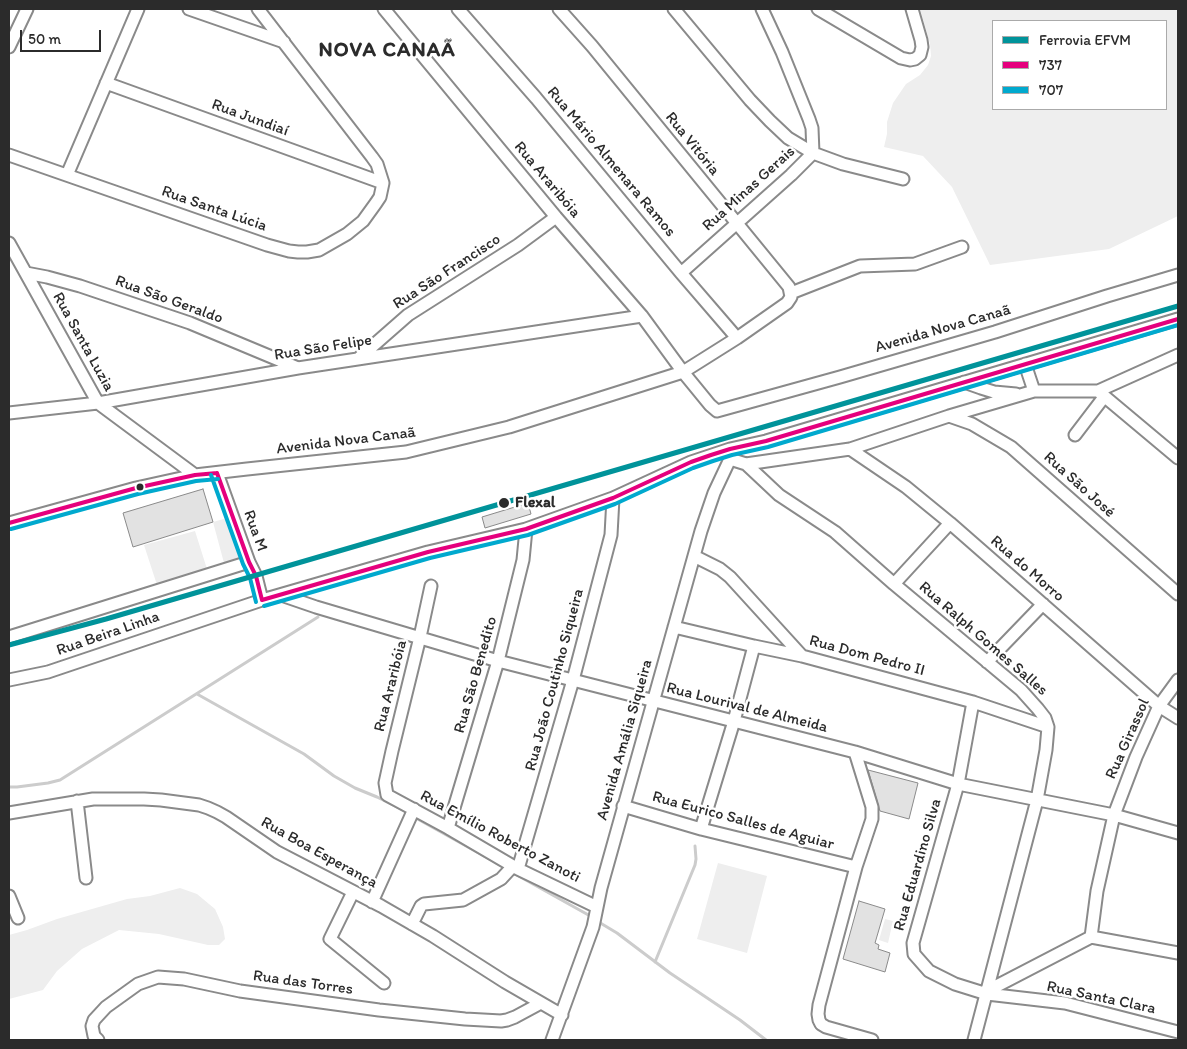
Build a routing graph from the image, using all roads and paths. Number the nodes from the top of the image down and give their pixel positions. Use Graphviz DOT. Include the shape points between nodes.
graph roads {
  1 [pos="27,9"];
  2 [pos="138,9"];
  3 [pos="189,9"];
  4 [pos="258,9"];
  5 [pos="384,9"];
  6 [pos="458,9"];
  7 [pos="558,9"];
  8 [pos="674,9"];
  9 [pos="762,9"];
  10 [pos="818,9"];
  11 [pos="912,9"];
  12 [pos="284,42"];
  13 [pos="9,47"];
  14 [pos="106,83"];
  15 [pos="813,153"];
  16 [pos="9,155"];
  17 [pos="67,175"];
  18 [pos="903,179"];
  19 [pos="383,183"];
  20 [pos="556,217"];
  21 [pos="736,223"];
  22 [pos="9,243"];
  23 [pos="962,247"];
  24 [pos="26,273"];
  25 [pos="681,273"];
  26 [pos="1178,275"];
  27 [pos="789,298"];
  28 [pos="642,316"];
  29 [pos="1178,319"];
  30 [pos="737,338"];
  31 [pos="1178,355"];
  32 [pos="359,358"];
  33 [pos="1025,364"];
  34 [pos="298,368"];
  35 [pos="683,372"];
  36 [pos="964,382"];
  37 [pos="1034,391"];
  38 [pos="1101,394"];
  39 [pos="1021,395"];
  40 [pos="98,403"];
  41 [pos="716,410"];
  42 [pos="9,413"];
  43 [pos="949,416"];
  44 [pos="1075,435"];
  45 [pos="850,449"];
  46 [pos="730,454"];
  47 [pos="1178,458"];
  48 [pos="746,464"];
  49 [pos="217,473"];
  50 [pos="195,475"];
  51 [pos="613,498"];
  52 [pos="9,522"];
  53 [pos="950,523"];
  54 [pos="526,529"];
  55 [pos="694,556"];
  56 [pos="249,562"];
  57 [pos="894,584"];
  58 [pos="431,586"];
  59 [pos="1178,594"];
  60 [pos="281,595"];
  61 [pos="262,600"];
  62 [pos="1042,604"];
  63 [pos="674,627"];
  64 [pos="9,637"];
  65 [pos="420,637"];
  66 [pos="754,646"];
  67 [pos="802,656"];
  68 [pos="498,661"];
  69 [pos="987,662"];
  70 [pos="9,680"];
  71 [pos="574,680"];
  72 [pos="1178,680"];
  73 [pos="653,701"];
  74 [pos="973,702"];
  75 [pos="1159,706"];
  76 [pos="1178,718"];
  77 [pos="734,721"];
  78 [pos="1048,727"];
  79 [pos="855,752"];
  80 [pos="958,784"];
  81 [pos="387,795"];
  82 [pos="1038,800"];
  83 [pos="77,801"];
  84 [pos="623,806"];
  85 [pos="414,809"];
  86 [pos="9,813"];
  87 [pos="1114,816"];
  88 [pos="448,828"];
  89 [pos="701,829"];
  90 [pos="1178,833"];
  91 [pos="856,867"];
  92 [pos="515,868"];
  93 [pos="86,878"];
  94 [pos="354,892"];
  95 [pos="9,896"];
  96 [pos="372,902"];
  97 [pos="597,909"];
  98 [pos="18,918"];
  99 [pos="412,924"];
  100 [pos="1091,937"];
  101 [pos="1178,953"];
  102 [pos="384,983"];
  103 [pos="987,992"];
  104 [pos="541,1003"];
  105 [pos="562,1015"];
  106 [pos="1178,1032"];
  107 [pos="1164,1034"];
  108 [pos="98,1040"];
  109 [pos="552,1040"];
  110 [pos="872,1040"];
  111 [pos="974,1040"];
  1 -- 13 [label="street"];
  2 -- 14 [label="street"];
  3 -- 12 [label="street"];
  4 -- 12 [label="street"];
  5 -- 20 [label="street, Rua Araribóia"];
  6 -- 25 [label="street, Rua Mário Almenara Ramos"];
  7 -- 21 [label="street, Rua Vitória"];
  8 -- 15 [label="street" via="770,121 788,138"];
  9 -- 15 [label="street, Rua Minas Gerais" via="810,120"];
  10 -- 11 [label="street" via="901,58 910,60 920,55 922,47"];
  12 -- 19 [label="street" via="377,164"];
  14 -- 17 [label="street"];
  14 -- 19 [label="street, Rua Jundiaí"];
  15 -- 18 [label="street"];
  15 -- 21 [label="street, Rua Minas Gerais"];
  16 -- 17 [label="street, Rua Santa Lúcia"];
  17 -- 19 [label="street, Rua Santa Lúcia" via="267,245 298,252 318,250 363,222 380,196"];
  20 -- 28 [label="street, Rua Araribóia"];
  20 -- 32 [label="street, Rua São Francisco" via="408,315"];
  21 -- 25 [label="street, Rua Minas Gerais"];
  21 -- 27 [label="street, Rua Vitória" via="789,287"];
  22 -- 24 [label="street, Rua Santa Luzia"];
  23 -- 27 [label="street, Avenida Nova Canaã" via="914,264 860,266"];
  24 -- 34 [label="street, Rua São Geraldo" via="72,284 190,323"];
  24 -- 40 [label="street, Rua Santa Luzia"];
  25 -- 30 [label="street, Rua Mário Almenara Ramos"];
  26 -- 41 [label="street, Avenida Nova Canaã" via="995,332"];
  27 -- 30 [label="street, Avenida Nova Canaã"];
  28 -- 32 [label="street, Rua São Felipe"];
  28 -- 35 [label="street, Rua Araribóia"];
  29 -- 33 [label="street, Rua Beira Linha"];
  30 -- 35 [label="street, Avenida Nova Canaã"];
  31 -- 38 [label="street"];
  32 -- 34 [label="street, Rua São Felipe"];
  33 -- 36 [label="street, Rua Beira Linha"];
  33 -- 37 [label="street"];
  34 -- 40 [label="street, Rua São Felipe"];
  35 -- 41 [label="street, Rua Araribóia"];
  35 -- 49 [label="street, Avenida Nova Canaã" via="510,426 414,451"];
  36 -- 39 [label="street"];
  36 -- 46 [label="street, Rua Beira Linha" via="766,440"];
  37 -- 38 [label="street"];
  37 -- 39 [label="street"];
  38 -- 44 [label="street"];
  38 -- 47 [label="street"];
  39 -- 43 [label="street"];
  40 -- 42 [label="street, Rua São Felipe"];
  40 -- 50 [label="street, Rua Santa Luzia"];
  43 -- 45 [label="street"];
  43 -- 59 [label="street, Rua São José" via="972,424 1012,447"];
  45 -- 48 [label="street"];
  45 -- 53 [label="street, Rua do Morro" via="906,487"];
  46 -- 48 [label="street, Rua Ralph Gomes Salles"];
  46 -- 51 [label="street, Rua Beira Linha" via="691,462"];
  46 -- 55 [label="street, Avenida Amália Siqueira"];
  48 -- 57 [label="street, Rua Ralph Gomes Salles" via="780,495 835,532"];
  49 -- 50 [label="street, Avenida Nova Canaã"];
  49 -- 56 [label="street, Rua M"];
  50 -- 52 [label="street, Avenida Nova Canaã"];
  51 -- 54 [label="street, Rua Beira Linha"];
  51 -- 71 [label="street, Rua João Coutinho Siqueira" via="611,535"];
  53 -- 57 [label="street"];
  53 -- 62 [label="street, Rua do Morro"];
  54 -- 60 [label="street, Rua Beira Linha" via="428,552"];
  54 -- 68 [label="street, Rua São Benedito" via="523,560"];
  55 -- 63 [label="street, Avenida Amália Siqueira"];
  55 -- 67 [label="street" via="730,577"];
  56 -- 61 [label="street, Rua M"];
  56 -- 64 [label="street"];
  57 -- 69 [label="street, Rua Ralph Gomes Salles"];
  58 -- 65 [label="street, Rua Araribóia"];
  60 -- 61 [label="street, Rua Beira Linha"];
  60 -- 65 [label="street, Rua Lourival de Almeida"];
  61 -- 70 [label="street, Rua Beira Linha" via="48,672"];
  62 -- 69 [label="street"];
  62 -- 75 [label="street, Rua do Morro"];
  63 -- 66 [label="street, Rua Dom Pedro II"];
  63 -- 73 [label="street, Avenida Amália Siqueira"];
  65 -- 68 [label="street, Rua Lourival de Almeida"];
  65 -- 81 [label="street, Rua Araribóia" via="392,751"];
  66 -- 67 [label="street, Rua Dom Pedro II"];
  66 -- 77 [label="street"];
  67 -- 74 [label="street, Rua Dom Pedro II"];
  68 -- 71 [label="street, Rua Lourival de Almeida"];
  68 -- 88 [label="street, Rua São Benedito"];
  69 -- 78 [label="street, Rua Ralph Gomes Salles" via="1038,708"];
  71 -- 73 [label="street, Rua Lourival de Almeida"];
  71 -- 92 [label="street, Rua João Coutinho Siqueira"];
  72 -- 75 [label="street, Rua Girassol"];
  73 -- 77 [label="street, Rua Lourival de Almeida"];
  73 -- 84 [label="street, Avenida Amália Siqueira"];
  74 -- 78 [label="street, Rua Dom Pedro II"];
  74 -- 80 [label="street, Rua Eduardino Silva"];
  75 -- 76 [label="street, Rua do Morro"];
  75 -- 87 [label="street, Rua Girassol"];
  77 -- 79 [label="street, Rua Lourival de Almeida"];
  77 -- 89 [label="street"];
  78 -- 82 [label="street"];
  79 -- 80 [label="street, Rua Lourival de Almeida"];
  79 -- 91 [label="street" via="872,807 872,819"];
  80 -- 82 [label="street, Rua Lourival de Almeida"];
  80 -- 103 [label="street, Rua Eduardino Silva" via="913,943 914,954 929,971 955,984"];
  81 -- 85 [label="street, Rua Emílio Roberto Zanoti"];
  82 -- 87 [label="street, Rua Lourival de Almeida"];
  82 -- 103 [label="street"];
  83 -- 86 [label="street, Rua Boa Esperança"];
  83 -- 93 [label="street"];
  83 -- 94 [label="street, Rua Boa Esperança" via="144,799 199,805 217,812 277,852"];
  84 -- 89 [label="street, Rua Eurico Salles de Aguiar"];
  84 -- 97 [label="street, Avenida Amália Siqueira"];
  85 -- 88 [label="street, Rua Emílio Roberto Zanoti"];
  85 -- 96 [label="street"];
  87 -- 90 [label="street, Rua Lourival de Almeida"];
  87 -- 100 [label="street, Rua Girassol" via="1097,891"];
  88 -- 92 [label="street, Rua Emílio Roberto Zanoti"];
  89 -- 91 [label="street, Rua Eurico Salles de Aguiar"];
  91 -- 110 [label="street" via="819,1005 819,1020 826,1027"];
  92 -- 97 [label="street, Rua Emílio Roberto Zanoti"];
  92 -- 99 [label="street" via="463,900 424,904"];
  94 -- 96 [label="street, Rua Boa Esperança"];
  94 -- 102 [label="street" via="330,939"];
  95 -- 98 [label="street"];
  96 -- 99 [label="street, Rua Boa Esperança"];
  97 -- 105 [label="street, Avenida Amália Siqueira"];
  99 -- 104 [label="street, Rua Boa Esperança"];
  100 -- 101 [label="street"];
  100 -- 103 [label="street"];
  103 -- 107 [label="street, Rua Santa Clara" via="1065,1004"];
  103 -- 111 [label="street"];
  104 -- 105 [label="street, Rua Boa Esperança"];
  104 -- 108 [label="street, Rua das Torres" via="507,1020 465,1019 240,991 158,977 138,984 94,1020 92,1026"];
  105 -- 109 [label="street, Avenida Amália Siqueira"];
  106 -- 107 [label="street, Rua Santa Clara"];
}
